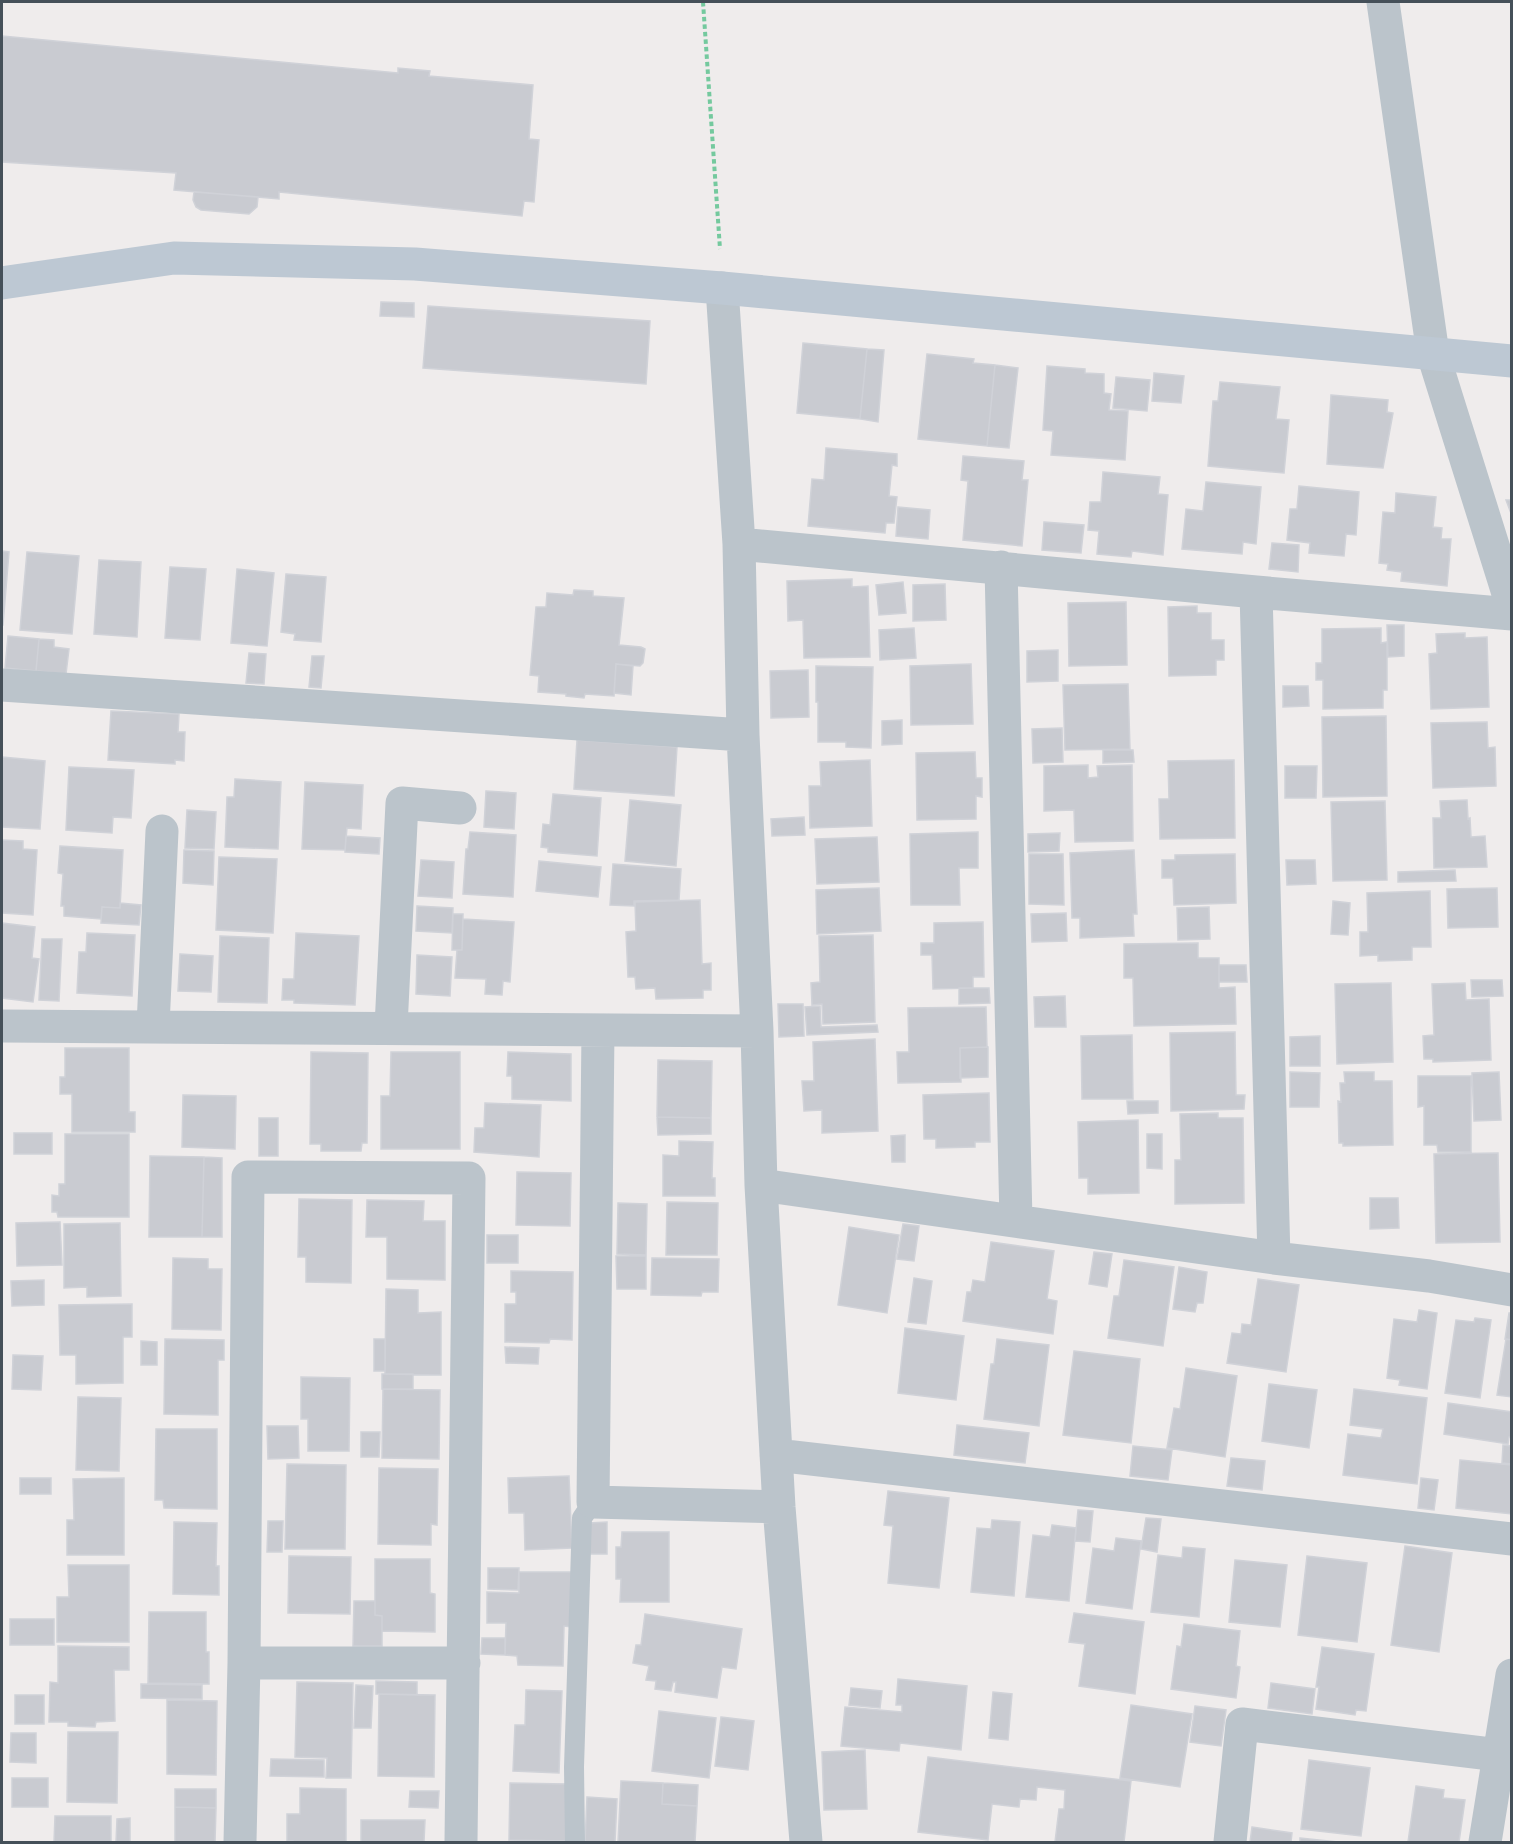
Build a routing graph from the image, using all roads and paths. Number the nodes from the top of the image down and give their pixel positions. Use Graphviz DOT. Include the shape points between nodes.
graph roads {
  1 [pos="703,2"];
  2 [pos="1383,2"];
  3 [pos="2,283"];
  4 [pos="722,288"];
  5 [pos="1433,354"];
  6 [pos="1512,361"];
  7 [pos="740,544"];
  8 [pos="1001,567"];
  9 [pos="1256,592"];
  10 [pos="1512,606"];
  11 [pos="1512,614"];
  12 [pos="2,686"];
  13 [pos="743,735"];
  14 [pos="460,808"];
  15 [pos="162,831"];
  16 [pos="2,1026"];
  17 [pos="153,1026"];
  18 [pos="391,1028"];
  19 [pos="598,1030"];
  20 [pos="757,1031"];
  21 [pos="760,1185"];
  22 [pos="1016,1221"];
  23 [pos="1274,1258"];
  24 [pos="1512,1290"];
  25 [pos="776,1455"];
  26 [pos="593,1502"];
  27 [pos="779,1507"];
  28 [pos="1512,1539"];
  29 [pos="244,1663"];
  30 [pos="464,1663"];
  31 [pos="1512,1674"];
  32 [pos="1499,1755"];
  33 [pos="240,1842"];
  34 [pos="460,1842"];
  35 [pos="575,1842"];
  36 [pos="806,1842"];
  37 [pos="1230,1842"];
  38 [pos="1485,1842"];
  1 -- 4 [label="path"];
  2 -- 5 [label="street"];
  3 -- 4 [label="street" via="174,258 415,264"];
  4 -- 5 [label="street"];
  4 -- 7 [label="street"];
  5 -- 6 [label="street"];
  5 -- 10 [label="street"];
  7 -- 8 [label="street"];
  7 -- 13 [label="street"];
  8 -- 9 [label="street"];
  8 -- 22 [label="street"];
  9 -- 11 [label="street"];
  9 -- 23 [label="street"];
  12 -- 13 [label="street"];
  13 -- 20 [label="street"];
  14 -- 18 [label="street" via="402,803"];
  15 -- 17 [label="street"];
  16 -- 17 [label="street"];
  17 -- 18 [label="street"];
  18 -- 19 [label="street"];
  19 -- 20 [label="street"];
  19 -- 26 [label="street"];
  20 -- 21 [label="street"];
  21 -- 22 [label="street"];
  21 -- 25 [label="street"];
  22 -- 23 [label="street"];
  23 -- 24 [label="street"];
  25 -- 27 [label="street"];
  25 -- 28 [label="street"];
  26 -- 27 [label="street"];
  26 -- 35 [label="lane" via="582,1518"];
  27 -- 36 [label="street"];
  29 -- 30 [label="street"];
  29 -- 30 [label="street" via="248,1177 259,1177 469,1178"];
  29 -- 33 [label="street"];
  30 -- 34 [label="street"];
  31 -- 32 [label="street"];
  32 -- 37 [label="street" via="1242,1724"];
  32 -- 38 [label="street"];
}
